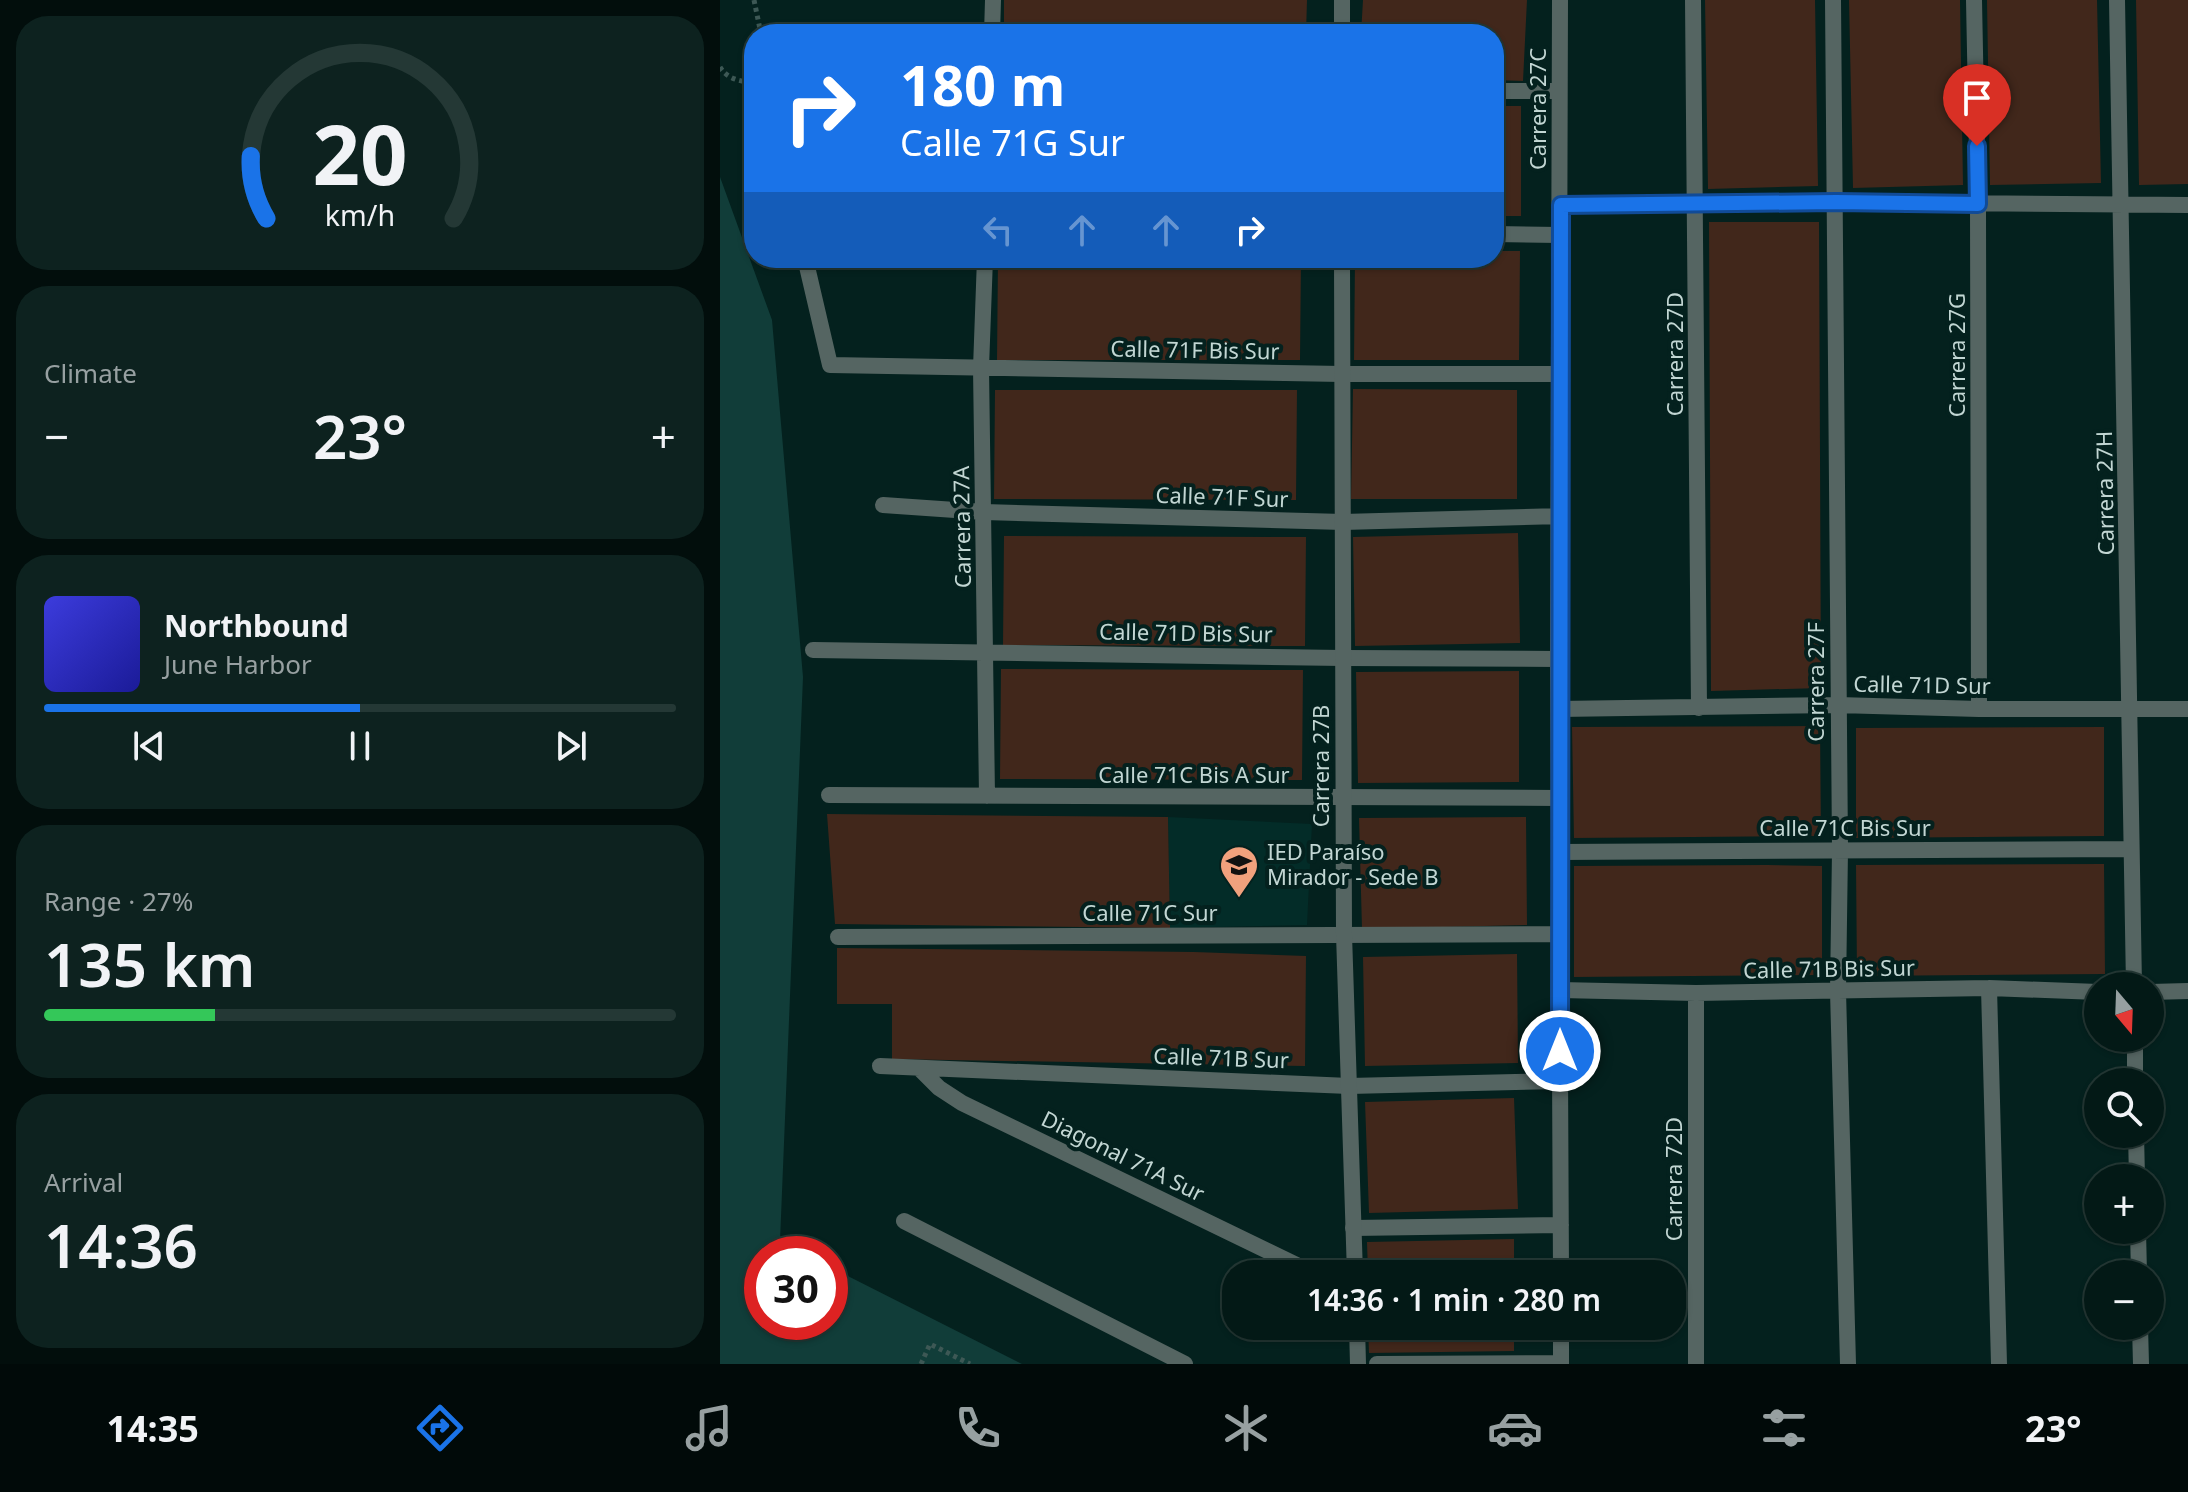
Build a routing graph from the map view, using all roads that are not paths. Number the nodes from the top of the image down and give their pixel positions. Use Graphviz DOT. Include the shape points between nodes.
graph roads {
  1 [pos="993,0"];
  2 [pos="1342,0"];
  3 [pos="1560,0"];
  4 [pos="1693,0"];
  5 [pos="1833,0"];
  6 [pos="1974,0"];
  7 [pos="2117,0"];
  8 [pos="992,24"];
  9 [pos="1342,24"];
  10 [pos="1504,91"];
  11 [pos="1559,91"];
  12 [pos="1836,202"];
  13 [pos="1696,204"];
  14 [pos="1978,204"];
  15 [pos="1561,205"];
  16 [pos="2122,205"];
  17 [pos="2188,205"];
  18 [pos="1504,234"];
  19 [pos="1559,235"];
  20 [pos="807,268"];
  21 [pos="985,268"];
  22 [pos="1342,268"];
  23 [pos="981,368"];
  24 [pos="1342,374"];
  25 [pos="1559,374"];
  26 [pos="883,505"];
  27 [pos="984,512"];
  28 [pos="1561,516"];
  29 [pos="1343,522"];
  30 [pos="813,650"];
  31 [pos="986,651"];
  32 [pos="1343,658"];
  33 [pos="1558,659"];
  34 [pos="1838,705"];
  35 [pos="1699,708"];
  36 [pos="1559,709"];
  37 [pos="1979,709"];
  38 [pos="2188,709"];
  39 [pos="2131,710"];
  40 [pos="829,795"];
  41 [pos="987,796"];
  42 [pos="1343,798"];
  43 [pos="1559,798"];
  44 [pos="2130,849"];
  45 [pos="1840,850"];
  46 [pos="1559,852"];
  47 [pos="1344,934"];
  48 [pos="1559,934"];
  49 [pos="838,937"];
  50 [pos="2134,972"];
  51 [pos="1989,988"];
  52 [pos="1560,990"];
  53 [pos="1838,991"];
  54 [pos="2084,991"];
  55 [pos="2188,991"];
  56 [pos="2164,992"];
  57 [pos="1696,993"];
  58 [pos="880,1066"];
  59 [pos="919,1068"];
  60 [pos="1561,1081"];
  61 [pos="1349,1086"];
  62 [pos="904,1221"];
  63 [pos="1561,1225"];
  64 [pos="1353,1228"];
  65 [pos="1286,1260"];
  66 [pos="1354,1260"];
  67 [pos="1561,1260"];
  68 [pos="1357,1340"];
  69 [pos="1561,1340"];
  70 [pos="2140,1340"];
  71 [pos="1185,1364"];
  72 [pos="1358,1364"];
  73 [pos="1377,1364"];
  74 [pos="1561,1364"];
  75 [pos="1696,1364"];
  76 [pos="1848,1364"];
  77 [pos="1999,1364"];
  78 [pos="2141,1364"];
  1 -- 8 [label="street"];
  2 -- 9 [label="street"];
  3 -- 11 [label="street, Carrera 27C"];
  4 -- 13 [label="street, Carrera 27D"];
  5 -- 12 [label="street, Carrera 27F"];
  6 -- 14 [label="street, Carrera 27G"];
  7 -- 16 [label="street, Carrera 27H"];
  10 -- 11 [label="street"];
  11 -- 15 [label="street, Carrera 27C"];
  12 -- 13 [label="street"];
  12 -- 14 [label="street"];
  12 -- 34 [label="street, Carrera 27F"];
  13 -- 15 [label="street"];
  13 -- 35 [label="street, Carrera 27D"];
  14 -- 16 [label="street"];
  14 -- 37 [label="street, Carrera 27G"];
  15 -- 19 [label="street, Carrera 27C"];
  16 -- 17 [label="street"];
  16 -- 39 [label="street, Carrera 27H"];
  18 -- 19 [label="street"];
  19 -- 25 [label="street, Carrera 27C"];
  20 -- 23 [label="street, Calle 71F Bis Sur" via="830,365"];
  21 -- 23 [label="street, Carrera 27A"];
  22 -- 24 [label="street, Carrera 27B"];
  23 -- 24 [label="street, Calle 71F Bis Sur"];
  23 -- 27 [label="street, Carrera 27A"];
  24 -- 25 [label="street, Calle 71F Bis Sur"];
  24 -- 29 [label="street, Carrera 27B"];
  25 -- 28 [label="street, Carrera 27C"];
  26 -- 27 [label="street, Calle 71F Sur"];
  27 -- 29 [label="street, Calle 71F Sur"];
  27 -- 31 [label="street, Carrera 27A"];
  28 -- 29 [label="street, Calle 71F Sur"];
  28 -- 33 [label="street, Carrera 27C"];
  29 -- 32 [label="street, Carrera 27B"];
  30 -- 31 [label="street, Calle 71D Bis Sur"];
  31 -- 32 [label="street, Calle 71D Bis Sur"];
  31 -- 41 [label="street, Carrera 27A"];
  32 -- 33 [label="street, Calle 71D Bis Sur"];
  32 -- 42 [label="street, Carrera 27B"];
  33 -- 36 [label="street, Carrera 27C"];
  34 -- 35 [label="street, Calle 71D Sur"];
  34 -- 37 [label="street, Calle 71D Sur"];
  34 -- 45 [label="street, Carrera 27F"];
  35 -- 36 [label="street, Calle 71D Sur"];
  36 -- 43 [label="street, Carrera 27C"];
  37 -- 39 [label="street, Calle 71D Sur"];
  38 -- 39 [label="street, Calle 71D Sur"];
  39 -- 44 [label="street, Carrera 27H"];
  40 -- 41 [label="street, Calle 71C Bis A Sur"];
  41 -- 42 [label="street, Calle 71C Bis A Sur"];
  42 -- 43 [label="street, Calle 71C Bis A Sur"];
  42 -- 47 [label="street, Carrera 27B"];
  43 -- 46 [label="street, Carrera 27C"];
  44 -- 45 [label="street, Calle 71C Bis Sur"];
  44 -- 50 [label="street, Carrera 27H"];
  45 -- 46 [label="street, Calle 71C Bis Sur"];
  45 -- 53 [label="street, Carrera 27F"];
  46 -- 48 [label="street, Carrera 27C"];
  47 -- 48 [label="street, Calle 71C Sur"];
  47 -- 49 [label="street, Calle 71C Sur"];
  47 -- 61 [label="street, Carrera 27B"];
  48 -- 52 [label="street, Carrera 27C"];
  51 -- 53 [label="street, Calle 71B Bis Sur"];
  51 -- 54 [label="street, Calle 71B Bis Sur"];
  51 -- 77 [label="street"];
  52 -- 57 [label="street, Calle 71B Bis Sur"];
  52 -- 60 [label="street, Carrera 27C"];
  53 -- 57 [label="street, Calle 71B Bis Sur"];
  53 -- 76 [label="street, Carrera 27F"];
  55 -- 56 [label="street"];
  57 -- 75 [label="street, Carrera 72D"];
  58 -- 59 [label="street, Calle 71B Sur"];
  59 -- 61 [label="street, Calle 71B Sur"];
  59 -- 65 [label="street, Diagonal 71A Sur" via="962,1103"];
  60 -- 61 [label="street, Calle 71B Sur"];
  60 -- 63 [label="street, Carrera 27C"];
  61 -- 64 [label="street, Carrera 27B"];
  62 -- 71 [label="street"];
  63 -- 64 [label="street"];
  63 -- 67 [label="street, Carrera 27C"];
  64 -- 66 [label="street, Carrera 27B"];
  68 -- 72 [label="street"];
  69 -- 74 [label="street"];
  70 -- 78 [label="street"];
  73 -- 74 [label="street"];
}
